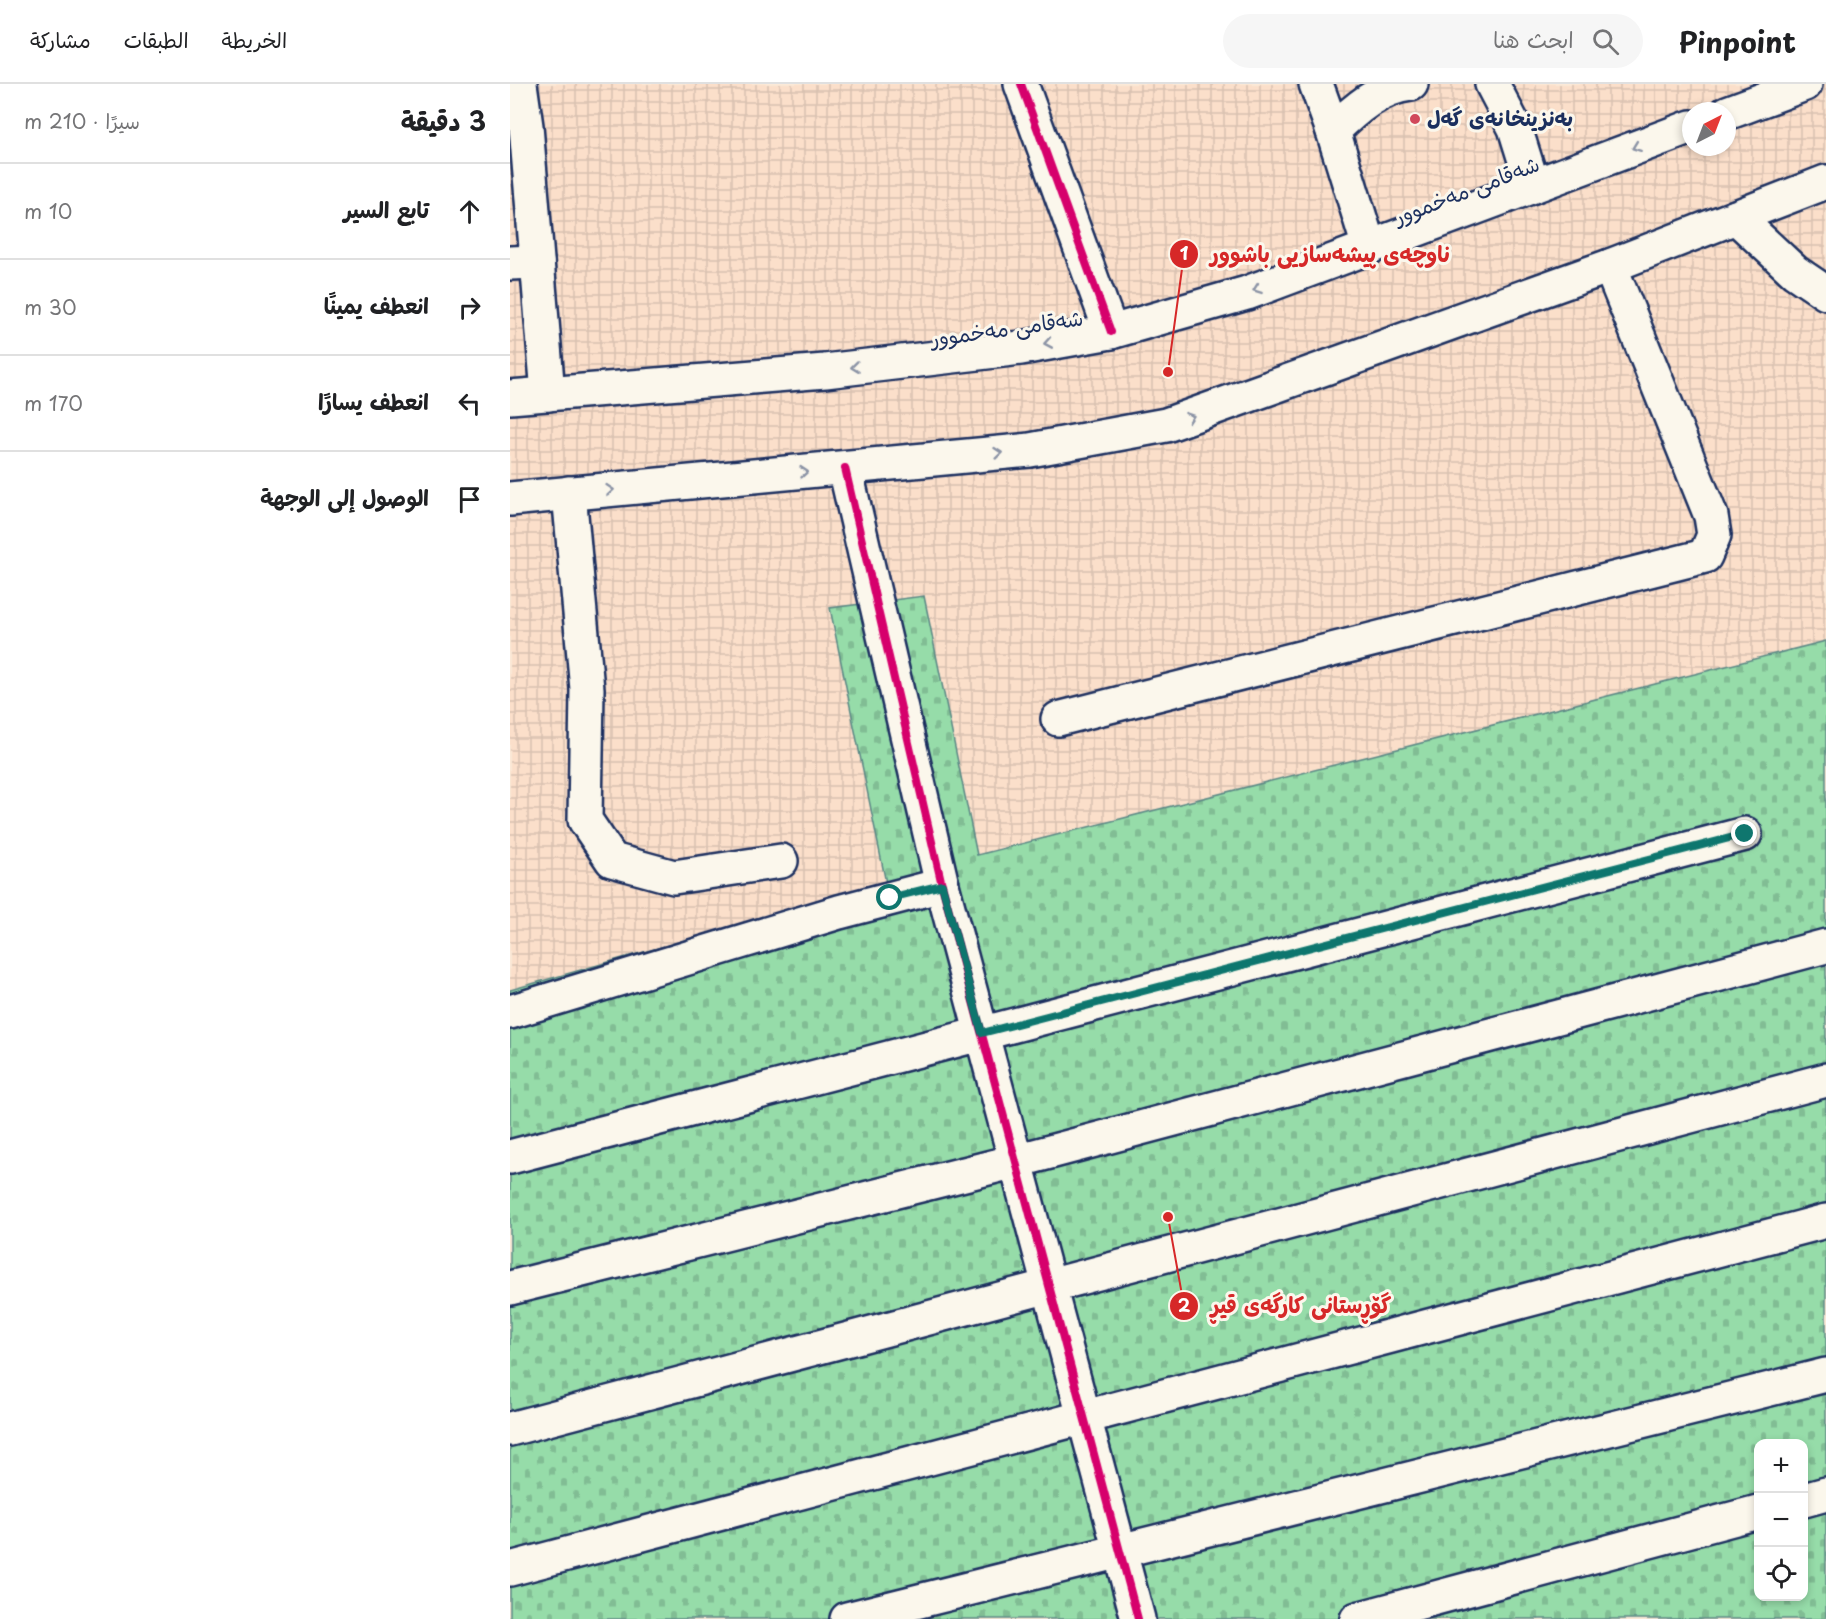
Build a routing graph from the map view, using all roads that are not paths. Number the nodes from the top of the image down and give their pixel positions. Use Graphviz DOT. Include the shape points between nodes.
graph roads {
  1 [pos="520,84"];
  2 [pos="1021,84"];
  3 [pos="1316,84"];
  4 [pos="1411,84"];
  5 [pos="1492,84"];
  6 [pos="1805,84"];
  7 [pos="1736,110"];
  8 [pos="1682,130"];
  9 [pos="1333,131"];
  10 [pos="1826,182"];
  11 [pos="1533,186"];
  12 [pos="1736,217"];
  13 [pos="1369,247"];
  14 [pos="524,262"];
  15 [pos="1610,266"];
  16 [pos="1826,293"];
  17 [pos="1111,332"];
  18 [pos="548,394"];
  19 [pos="510,397"];
  20 [pos="845,468"];
  21 [pos="569,493"];
  22 [pos="510,499"];
  23 [pos="1058,719"];
  24 [pos="1745,834"];
  25 [pos="781,861"];
  26 [pos="942,885"];
  27 [pos="1826,946"];
  28 [pos="510,1012"];
  29 [pos="982,1033"];
  30 [pos="1826,1080"];
  31 [pos="510,1157"];
  32 [pos="1016,1161"];
  33 [pos="1826,1221"];
  34 [pos="1050,1287"];
  35 [pos="510,1288"];
  36 [pos="1826,1375"];
  37 [pos="1084,1416"];
  38 [pos="510,1429"];
  39 [pos="1826,1494"];
  40 [pos="1808,1499"];
  41 [pos="1754,1513"];
  42 [pos="1120,1550"];
  43 [pos="510,1569"];
  44 [pos="847,1619"];
  45 [pos="1138,1619"];
  46 [pos="1357,1619"];
  1 -- 14 [label="main road"];
  2 -- 17 [label="main road"];
  3 -- 9 [label="main road"];
  4 -- 9 [label="main road" via="1400,85 1357,107"];
  5 -- 11 [label="main road" via="1515,128"];
  6 -- 7 [label="main road"];
  8 -- 11 [label="main road, شەقامی مەخموور, one-way"];
  9 -- 13 [label="main road"];
  10 -- 12 [label="main road"];
  11 -- 13 [label="main road, شەقامی مەخموور"];
  12 -- 15 [label="main road"];
  12 -- 16 [label="main road" via="1795,272"];
  13 -- 17 [label="main road, شەقامی مەخموور, one-way" via="1247,293"];
  14 -- 18 [label="main road"];
  20 -- 15 [label="main road, one-way" via="1030,450 1166,425"];
  15 -- 23 [label="main road" via="1711,516 1714,535 1705,556"];
  17 -- 18 [label="main road, شەقامی مەخموور, one-way" via="1021,348 825,371"];
  18 -- 19 [label="main road, شەقامی مەخموور"];
  21 -- 20 [label="main road, one-way"];
  20 -- 26 [label="main road"];
  21 -- 22 [label="main road"];
  21 -- 25 [label="main road" via="587,689 585,820 612,860 674,877"];
  24 -- 29 [label="main road"];
  26 -- 28 [label="main road" via="838,912"];
  26 -- 29 [label="main road"];
  27 -- 32 [label="main road"];
  29 -- 31 [label="main road"];
  29 -- 32 [label="main road"];
  30 -- 34 [label="main road"];
  32 -- 34 [label="main road"];
  32 -- 35 [label="main road"];
  33 -- 37 [label="main road"];
  34 -- 37 [label="main road"];
  34 -- 38 [label="main road"];
  36 -- 42 [label="main road"];
  37 -- 42 [label="main road"];
  37 -- 43 [label="main road"];
  39 -- 40 [label="main road"];
  41 -- 46 [label="main road"];
  42 -- 44 [label="main road"];
  42 -- 45 [label="main road"];
}
